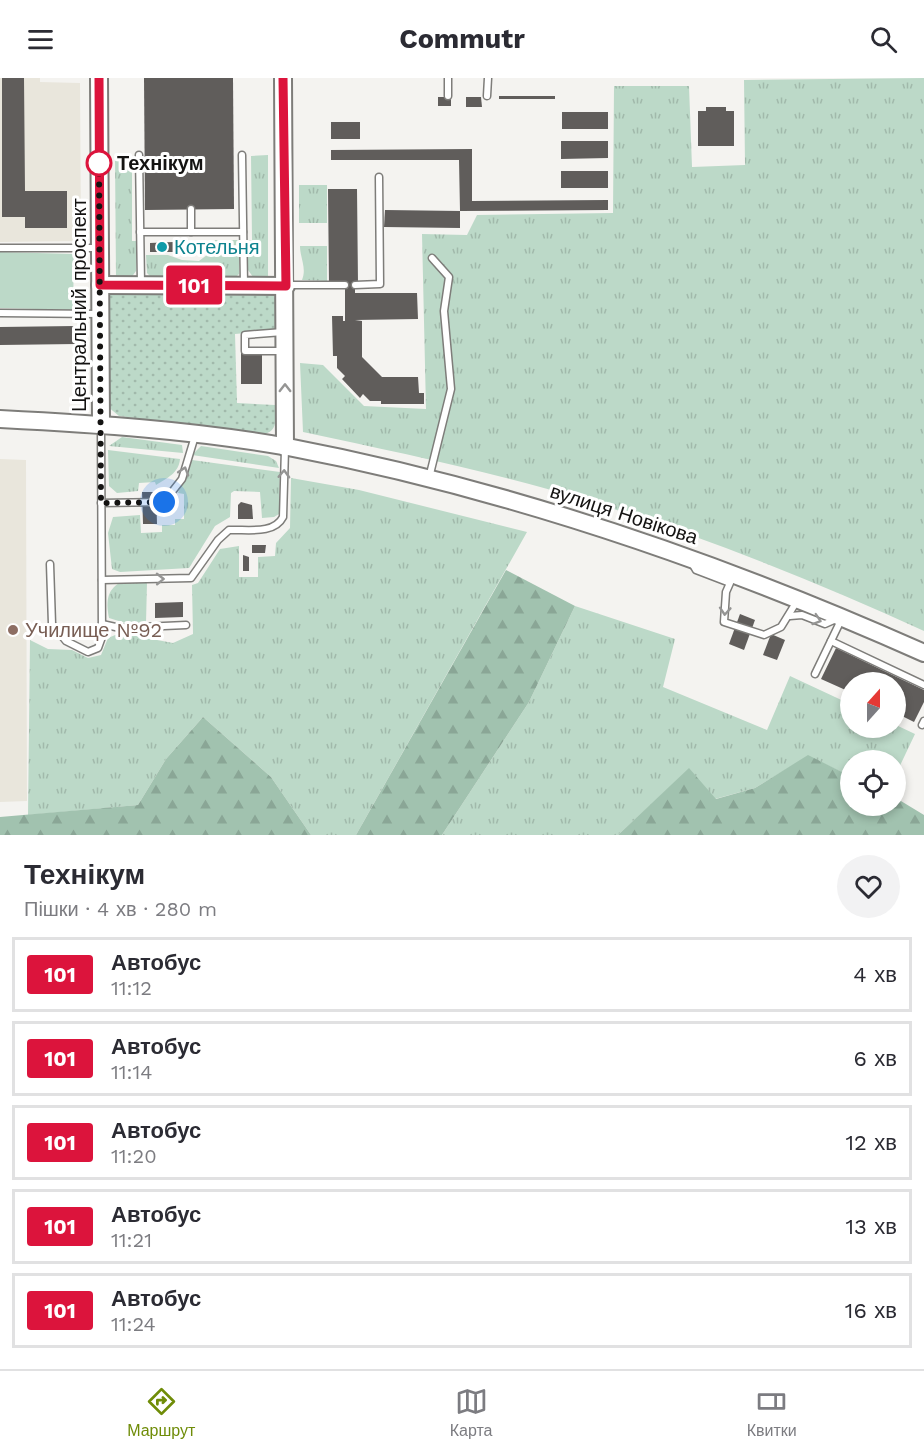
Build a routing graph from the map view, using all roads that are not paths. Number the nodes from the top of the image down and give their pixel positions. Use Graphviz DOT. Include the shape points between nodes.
graph roads {
  1 [pos="99,78"];
  2 [pos="283,78"];
  3 [pos="448,78"];
  4 [pos="488,78"];
  5 [pos="448,96"];
  6 [pos="487,96"];
  7 [pos="139,155"];
  8 [pos="242,155"];
  9 [pos="379,177"];
  10 [pos="191,210"];
  11 [pos="140,232"];
  12 [pos="191,232"];
  13 [pos="243,232"];
  14 [pos="0,248"];
  15 [pos="100,248"];
  16 [pos="432,258"];
  17 [pos="100,285"];
  18 [pos="141,285"];
  19 [pos="345,285"];
  20 [pos="355,285"];
  21 [pos="244,286"];
  22 [pos="286,286"];
  23 [pos="0,313"];
  24 [pos="100,314"];
  25 [pos="286,332"];
  26 [pos="286,351"];
  27 [pos="0,419"];
  28 [pos="101,424"];
  29 [pos="195,435"];
  30 [pos="292,448"];
  31 [pos="429,478"];
  32 [pos="101,503"];
  33 [pos="50,564"];
  34 [pos="732,579"];
  35 [pos="102,580"];
  36 [pos="798,599"];
  37 [pos="790,616"];
  38 [pos="842,617"];
  39 [pos="102,624"];
  40 [pos="186,625"];
  41 [pos="831,641"];
  42 [pos="924,653"];
  43 [pos="815,674"];
  44 [pos="924,685"];
  1 -- 15 [label="main road, Центральний проспект"];
  2 -- 22 [label="main road"];
  3 -- 5 [label="lane"];
  4 -- 6 [label="lane"];
  7 -- 11 [label="lane"];
  8 -- 13 [label="lane"];
  9 -- 20 [label="lane" via="380,284"];
  10 -- 12 [label="lane"];
  11 -- 12 [label="lane"];
  11 -- 18 [label="lane"];
  12 -- 13 [label="lane"];
  13 -- 21 [label="lane"];
  14 -- 15 [label="lane"];
  15 -- 17 [label="main road, Центральний проспект"];
  16 -- 31 [label="lane" via="449,277 444,310 451,389"];
  17 -- 18 [label="main road"];
  17 -- 24 [label="main road, Центральний проспект"];
  18 -- 21 [label="main road"];
  19 -- 22 [label="lane"];
  21 -- 22 [label="main road"];
  22 -- 25 [label="main road"];
  23 -- 24 [label="lane"];
  24 -- 28 [label="main road, Центральний проспект"];
  25 -- 26 [label="main road"];
  25 -- 26 [label="lane" via="244,334 245,351"];
  30 -- 26 [label="main road, one-way"];
  27 -- 28 [label="main road"];
  28 -- 29 [label="main road, вулиця Новікова"];
  28 -- 32 [label="lane"];
  29 -- 30 [label="main road, вулиця Новікова"];
  32 -- 29 [label="lane, one-way" via="164,502 182,479"];
  30 -- 31 [label="main road, вулиця Новікова"];
  35 -- 30 [label="lane, one-way" via="191,578 229,530 268,529 280,523"];
  31 -- 34 [label="main road, вулиця Новікова" via="506,498 688,557"];
  32 -- 35 [label="lane"];
  33 -- 39 [label="lane" via="52,624 66,641 88,652 99,648"];
  34 -- 36 [label="main road, вулиця Новікова"];
  34 -- 37 [label="lane, one-way" via="726,592 724,622 764,635 782,627"];
  35 -- 39 [label="lane"];
  36 -- 37 [label="lane"];
  36 -- 38 [label="main road, вулиця Новікова"];
  37 -- 38 [label="lane, one-way" via="802,615 825,624"];
  38 -- 41 [label="lane"];
  38 -- 42 [label="main road, вулиця Новікова"];
  39 -- 40 [label="lane" via="120,628"];
  41 -- 43 [label="lane"];
  41 -- 44 [label="lane"];
}
